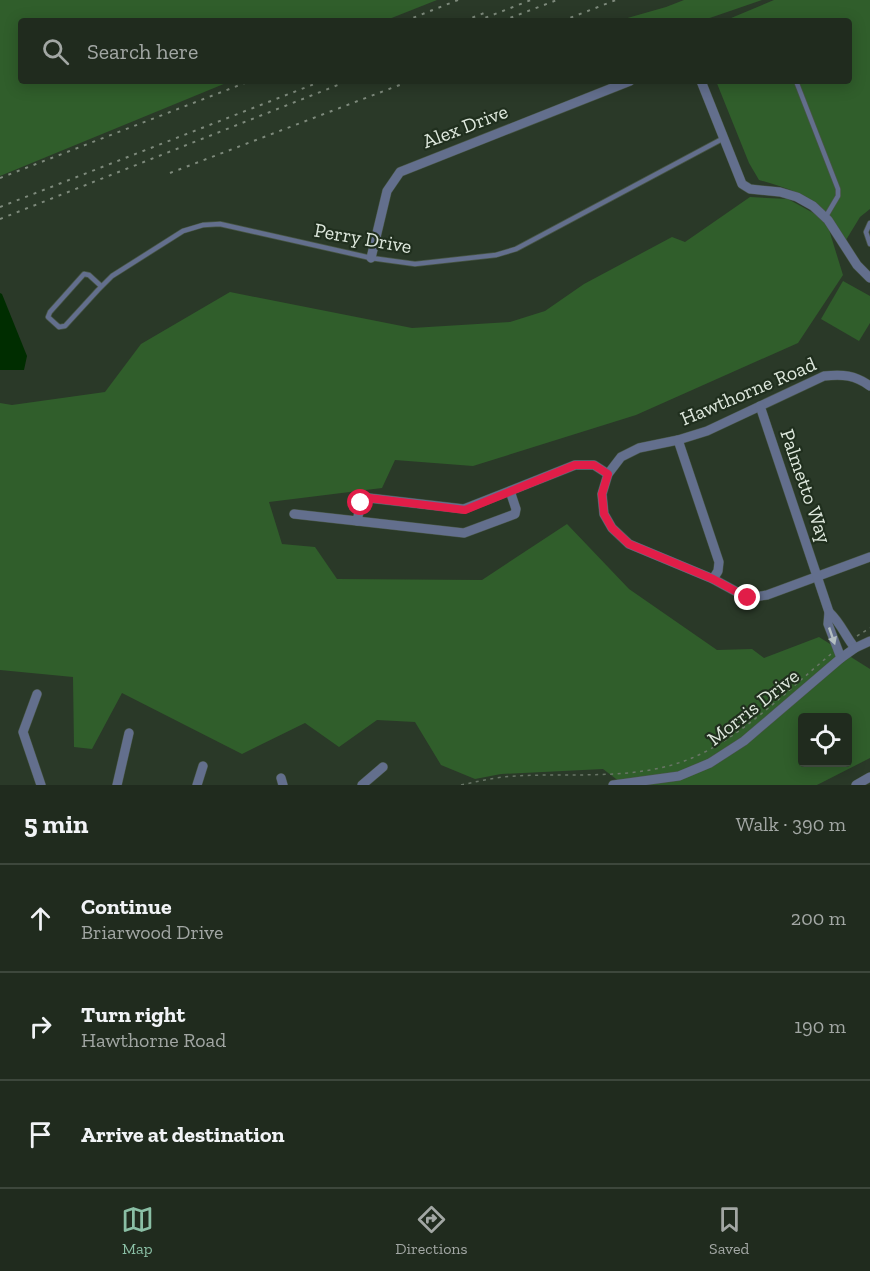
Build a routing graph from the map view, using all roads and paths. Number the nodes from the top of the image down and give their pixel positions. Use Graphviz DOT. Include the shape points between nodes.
graph roads {
  1 [pos="622,84"];
  2 [pos="702,84"];
  3 [pos="797,84"];
  4 [pos="724,138"];
  5 [pos="825,218"];
  6 [pos="870,223"];
  7 [pos="870,244"];
  8 [pos="371,258"];
  9 [pos="870,278"];
  10 [pos="99,288"];
  11 [pos="870,386"];
  12 [pos="760,406"];
  13 [pos="678,440"];
  14 [pos="608,474"];
  15 [pos="510,491"];
  16 [pos="294,514"];
  17 [pos="357,521"];
  18 [pos="870,557"];
  19 [pos="818,577"];
  20 [pos="713,579"];
  21 [pos="829,612"];
  22 [pos="870,628"];
  23 [pos="870,641"];
  24 [pos="852,644"];
  25 [pos="839,654"];
  26 [pos="37,694"];
  27 [pos="129,733"];
  28 [pos="203,766"];
  29 [pos="383,768"];
  30 [pos="870,777"];
  31 [pos="41,785"];
  32 [pos="117,785"];
  33 [pos="197,785"];
  34 [pos="362,785"];
  35 [pos="461,785"];
  36 [pos="614,785"];
  37 [pos="856,785"];
  1 -- 8 [label="street, Alex Drive" via="400,172 387,190"];
  2 -- 4 [label="street"];
  3 -- 5 [label="lane" via="838,189"];
  4 -- 5 [label="street" via="742,184 750,189 797,197"];
  4 -- 8 [label="lane, Perry Drive" via="516,249 415,264"];
  5 -- 9 [label="street"];
  6 -- 7 [label="lane" via="866,232"];
  8 -- 10 [label="lane, Perry Drive" via="220,224 203,225 183,231"];
  10 -- 10 [label="lane, Perry Drive" via="66,327 48,317 84,274"];
  11 -- 12 [label="street, Hawthorne Road" via="858,377 824,376"];
  12 -- 13 [label="street, Hawthorne Road" via="730,422"];
  12 -- 19 [label="street, Palmetto Way"];
  13 -- 14 [label="street, Hawthorne Road" via="639,447 621,457"];
  13 -- 20 [label="street" via="719,562"];
  14 -- 15 [label="street" via="594,465 575,465"];
  14 -- 20 [label="street" via="602,494 604,514 612,528 629,544"];
  15 -- 17 [label="street" via="465,510 369,498 361,503"];
  15 -- 17 [label="street" via="515,514 464,532"];
  16 -- 17 [label="street"];
  18 -- 19 [label="street"];
  19 -- 20 [label="street" via="748,598"];
  19 -- 21 [label="street"];
  21 -- 24 [label="street"];
  21 -- 25 [label="street, one-way" via="828,624"];
  22 -- 24 [label="path"];
  23 -- 24 [label="street, Morris Drive"];
  24 -- 25 [label="street, Morris Drive"];
  25 -- 35 [label="path" via="727,738 693,758 633,772 501,777"];
  25 -- 36 [label="street, Morris Drive" via="744,741 710,764 679,776"];
  26 -- 31 [label="street" via="23,732"];
  27 -- 32 [label="street"];
  28 -- 33 [label="street"];
  29 -- 34 [label="street"];
  30 -- 37 [label="street"];
}
